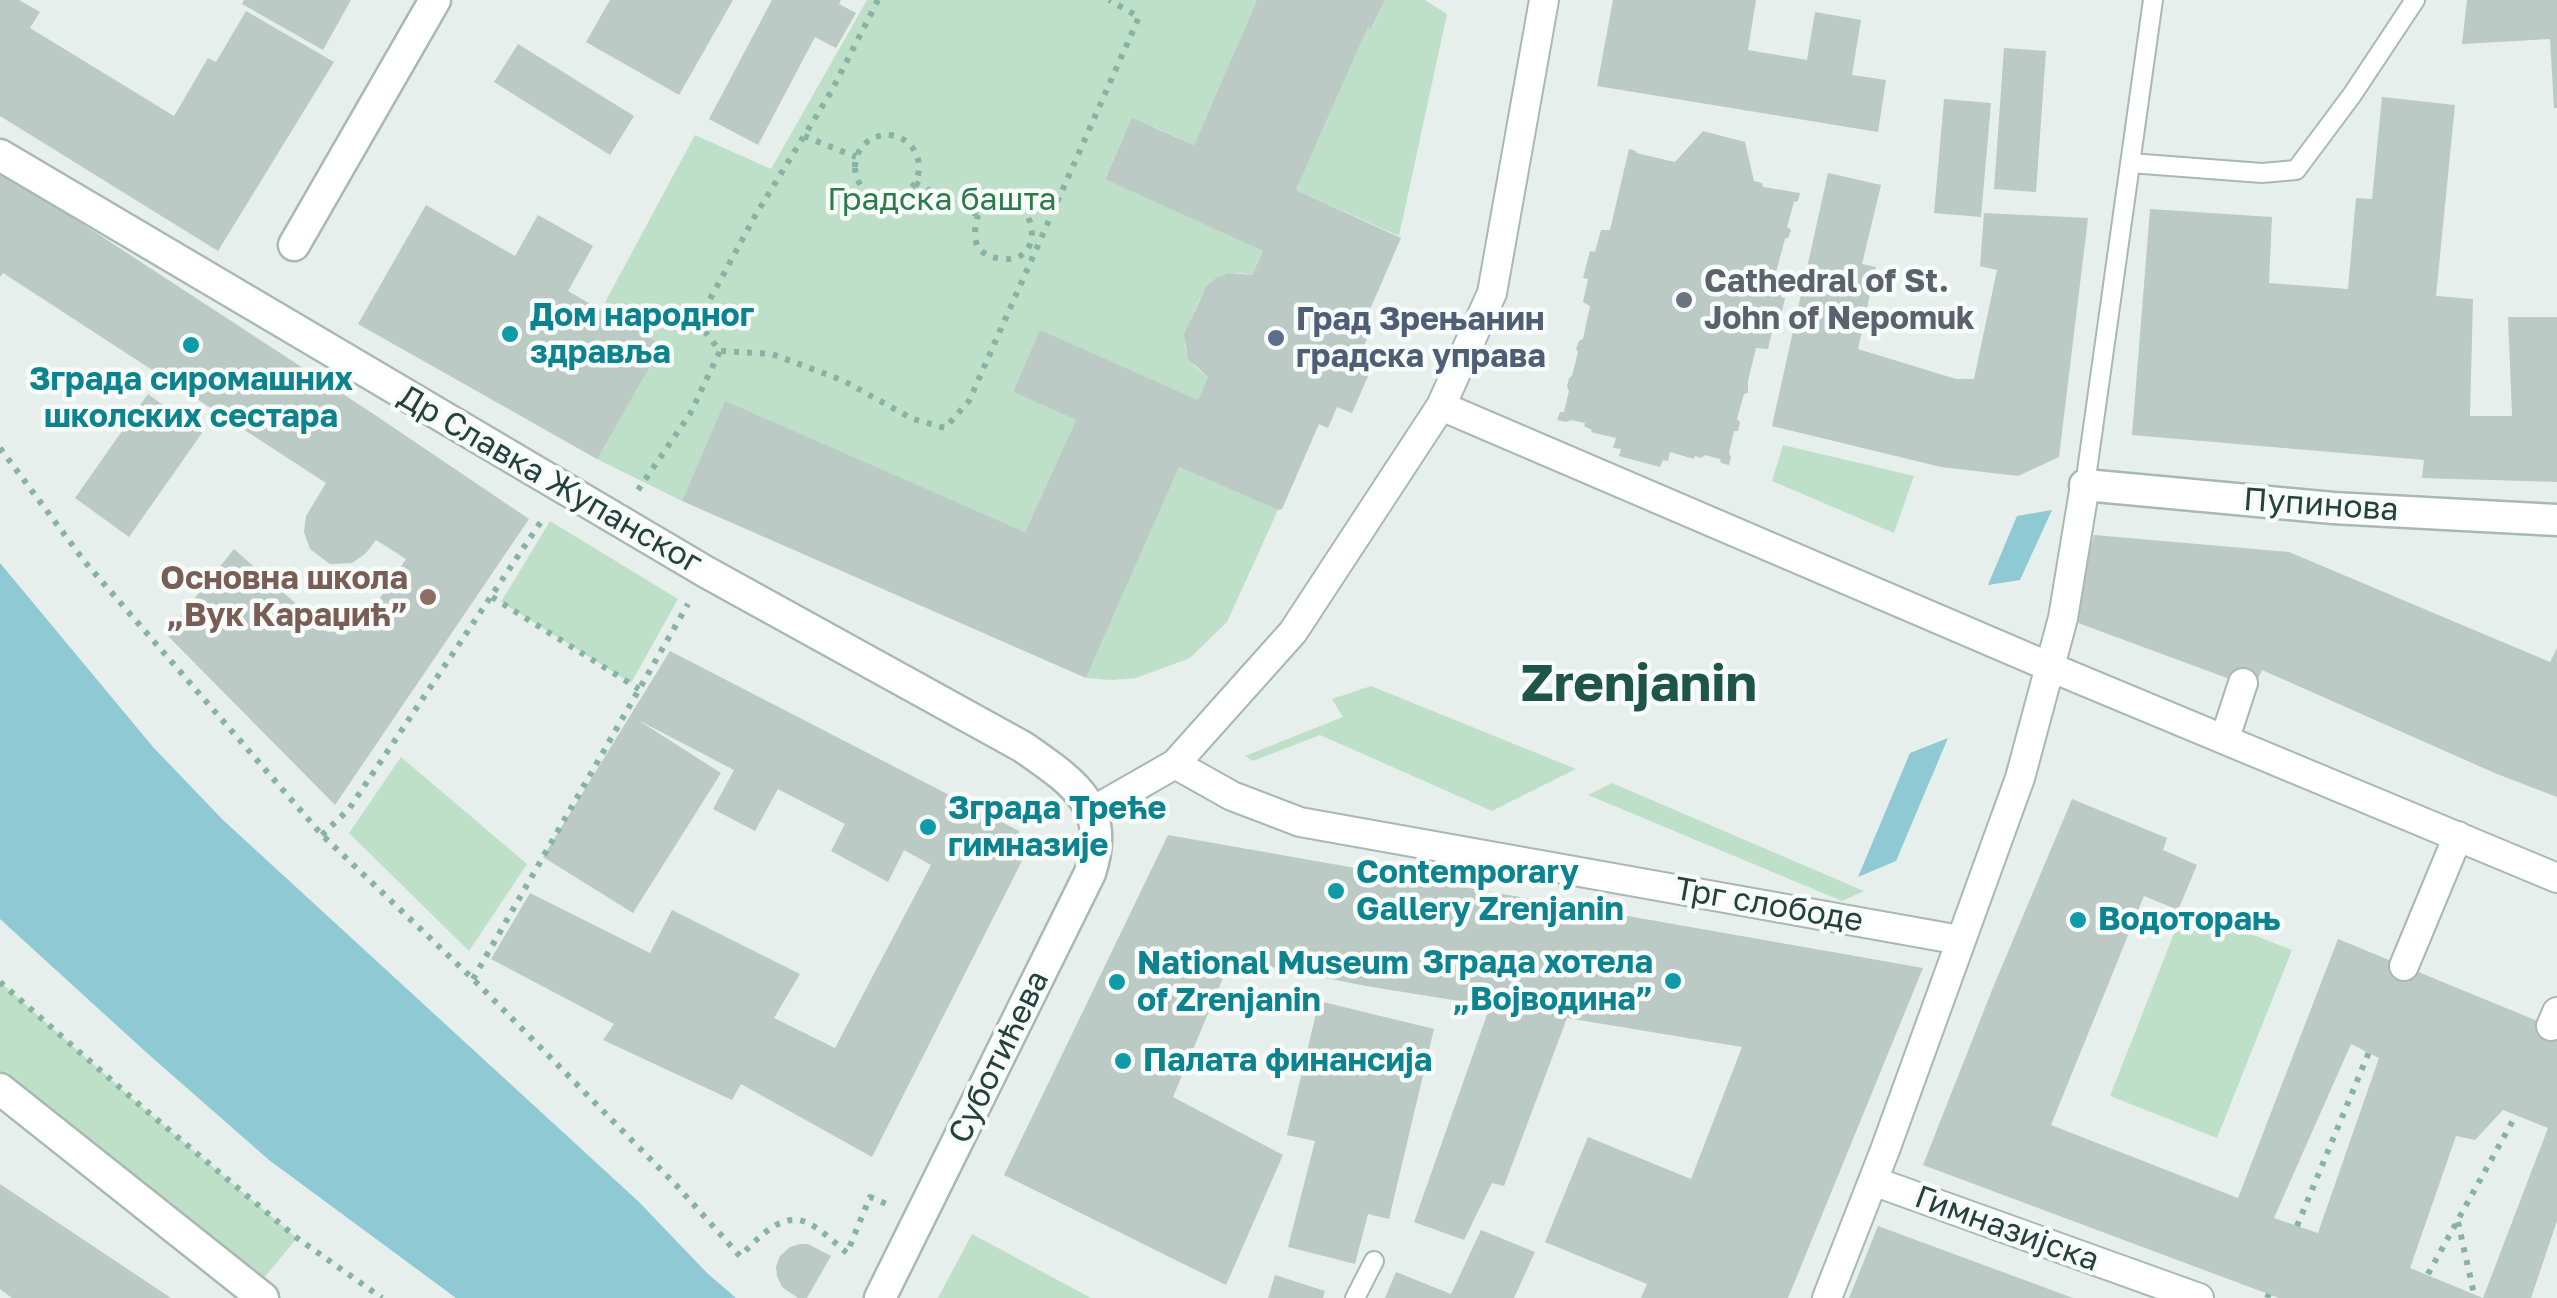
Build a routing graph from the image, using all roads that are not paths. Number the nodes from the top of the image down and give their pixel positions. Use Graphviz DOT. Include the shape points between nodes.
graph roads {
  1 [pos="435,0"];
  2 [pos="1544,0"];
  3 [pos="2153,0"];
  4 [pos="2416,0"];
  5 [pos="0,155"];
  6 [pos="2130,163"];
  7 [pos="294,245"];
  8 [pos="1442,406"];
  9 [pos="2085,485"];
  10 [pos="2557,520"];
  11 [pos="2050,667"];
  12 [pos="2243,683"];
  13 [pos="2224,738"];
  14 [pos="1175,764"];
  15 [pos="1092,812"];
  16 [pos="2458,836"];
  17 [pos="2557,878"];
  18 [pos="1960,940"];
  19 [pos="2404,966"];
  20 [pos="0,1089"];
  21 [pos="1872,1181"];
  22 [pos="1374,1261"];
  23 [pos="262,1298"];
  24 [pos="880,1298"];
  25 [pos="1355,1298"];
  26 [pos="1828,1298"];
  27 [pos="2198,1298"];
  1 -- 7 [label="street"];
  2 -- 8 [label="street" via="1492,293"];
  3 -- 6 [label="lane"];
  4 -- 6 [label="lane" via="2296,170"];
  5 -- 15 [label="street, Др Славка Жупанског" via="706,572 1023,748 1064,776"];
  6 -- 9 [label="lane"];
  8 -- 11 [label="street"];
  8 -- 14 [label="street" via="1293,632"];
  9 -- 10 [label="street, Пупинова"];
  9 -- 11 [label="street"];
  11 -- 13 [label="street"];
  11 -- 18 [label="street" via="2020,778"];
  12 -- 13 [label="street"];
  13 -- 16 [label="street"];
  14 -- 15 [label="street"];
  14 -- 18 [label="street, Трг слободе" via="1232,796 1300,822"];
  15 -- 24 [label="street, Суботићева" via="1098,833 1090,874"];
  16 -- 17 [label="street"];
  16 -- 19 [label="street"];
  18 -- 21 [label="street"];
  20 -- 23 [label="street"];
  21 -- 26 [label="street"];
  21 -- 27 [label="street, Гимназијска"];
  22 -- 25 [label="lane"];
}
